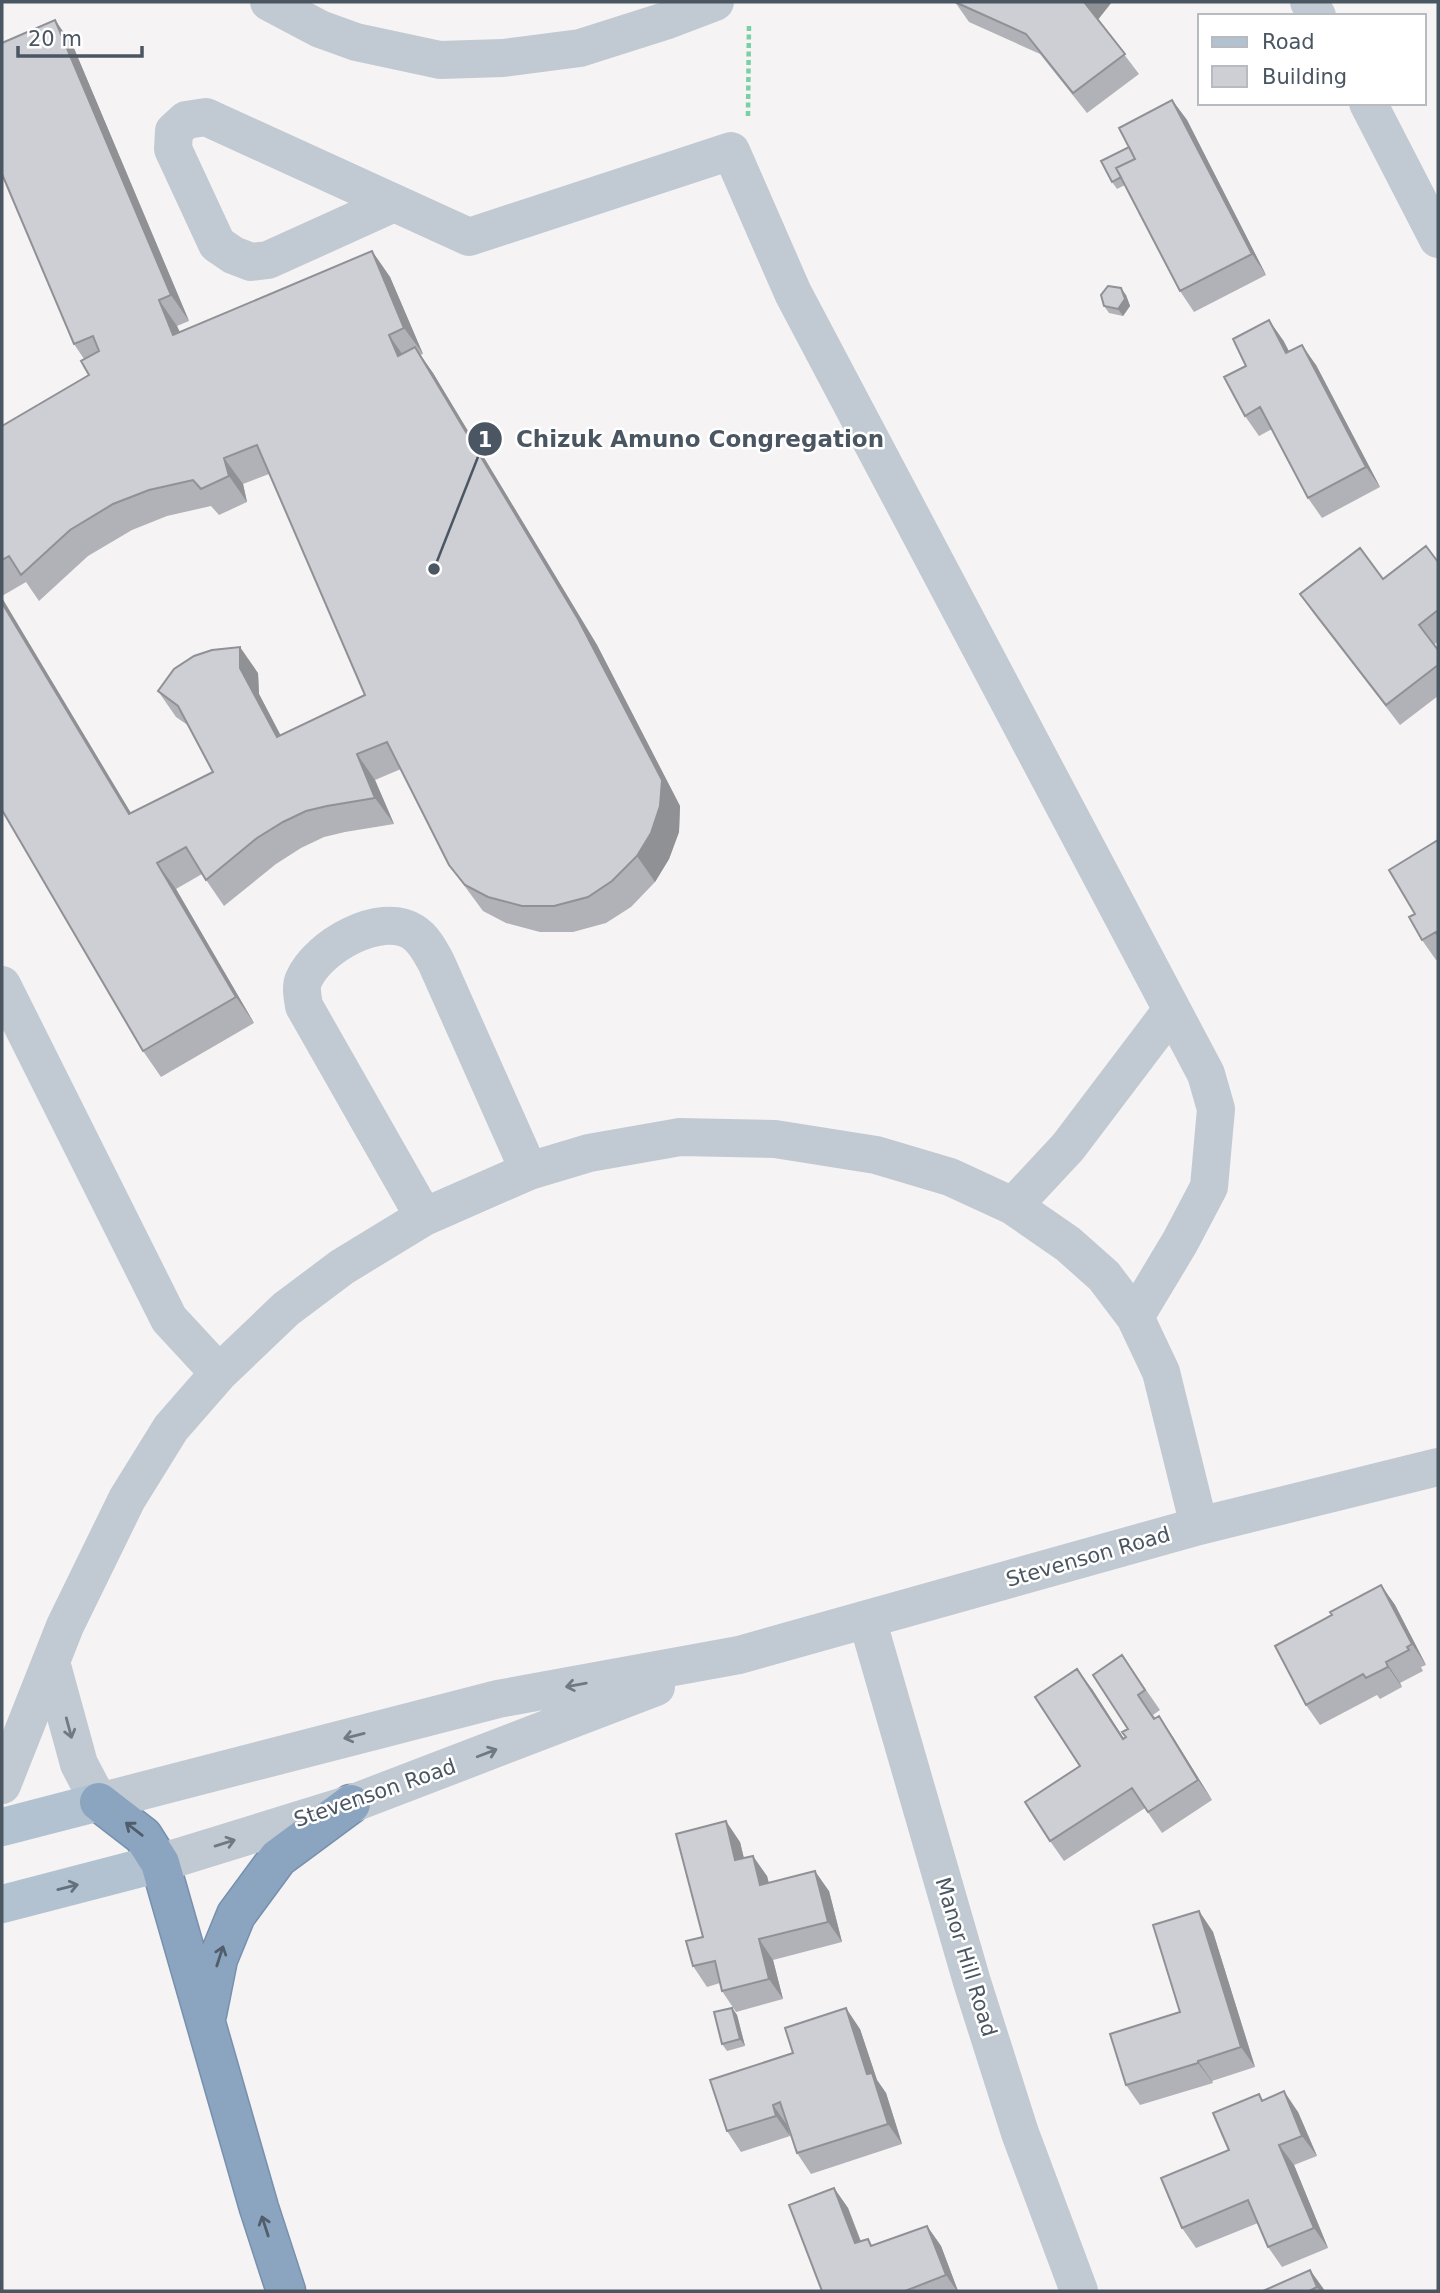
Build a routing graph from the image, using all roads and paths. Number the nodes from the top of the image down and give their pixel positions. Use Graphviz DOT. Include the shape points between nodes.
graph roads {
  1 [pos="269,2"];
  2 [pos="715,2"];
  3 [pos="749,17"];
  4 [pos="1369,105"];
  5 [pos="731,151"];
  6 [pos="394,203"];
  7 [pos="1438,239"];
  8 [pos="2,985"];
  9 [pos="1171,1011"];
  10 [pos="529,1171"];
  11 [pos="1013,1206"];
  12 [pos="424,1217"];
  13 [pos="1135,1317"];
  14 [pos="219,1373"];
  15 [pos="1438,1467"];
  16 [pos="1199,1526"];
  17 [pos="867,1619"];
  18 [pos="740,1655"];
  19 [pos="51,1662"];
  20 [pos="2,1785"];
  21 [pos="99,1802"];
  22 [pos="351,1804"];
  23 [pos="2,1827"];
  24 [pos="160,1863"];
  25 [pos="2,1904"];
  26 [pos="206,2023"];
  27 [pos="286,2291"];
  28 [pos="1079,2291"];
  1 -- 2 [label="street" via="356,42 440,60 580,48"];
  3 -- 5 [label="path" via="748,126"];
  4 -- 7 [label="street"];
  5 -- 6 [label="street" via="469,237"];
  5 -- 9 [label="street" via="793,293"];
  6 -- 6 [label="street" via="206,117 186,120 174,131 173,149 217,244 251,262 268,260"];
  8 -- 14 [label="street" via="169,1319"];
  9 -- 11 [label="street" via="1068,1147"];
  9 -- 13 [label="street" via="1206,1074 1216,1109 1209,1187"];
  10 -- 11 [label="street" via="589,1153 680,1137 775,1139 876,1156 950,1177"];
  10 -- 12 [label="street"];
  10 -- 12 [label="street" via="424,941 396,926 358,933 331,947 313,964 302,982 304,1006"];
  11 -- 13 [label="street" via="1104,1276"];
  12 -- 14 [label="street" via="286,1308"];
  13 -- 16 [label="street" via="1161,1372"];
  14 -- 19 [label="street" via="171,1428 127,1499"];
  15 -- 16 [label="street, Stevenson Road"];
  16 -- 17 [label="street, Stevenson Road"];
  17 -- 18 [label="street, Stevenson Road"];
  17 -- 28 [label="street, Manor Hill Road" via="972,1982 1020,2133"];
  18 -- 21 [label="street, Stevenson Road, one-way" via="498,1699"];
  22 -- 18 [label="street, Stevenson Road, one-way"];
  19 -- 20 [label="street"];
  19 -- 21 [label="street, one-way" via="79,1764"];
  21 -- 23 [label="main road, Stevenson Road"];
  24 -- 21 [label="highway, one-way" via="143,1836"];
  24 -- 22 [label="street, Stevenson Road, one-way"];
  26 -- 22 [label="highway, one-way" via="218,1959 236,1915 278,1858"];
  25 -- 24 [label="main road, Stevenson Road, one-way"];
  24 -- 26 [label="highway"];
  27 -- 26 [label="highway, one-way"];
}
